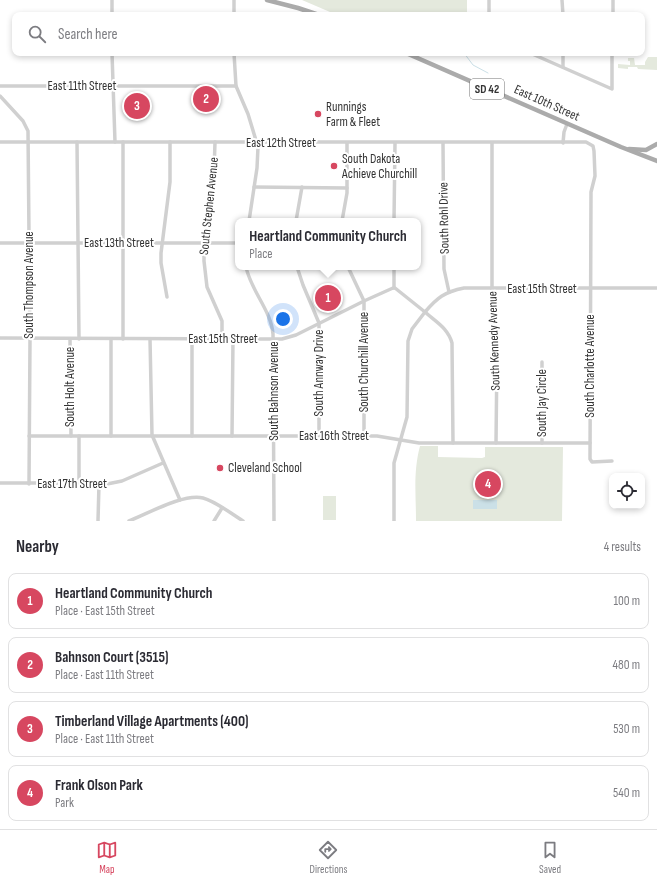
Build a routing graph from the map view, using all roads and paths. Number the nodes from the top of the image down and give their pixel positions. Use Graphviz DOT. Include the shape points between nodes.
graph roads {
  1 [pos="112,0"];
  2 [pos="234,0"];
  3 [pos="267,0"];
  4 [pos="490,0"];
  5 [pos="562,0"];
  6 [pos="613,0"];
  7 [pos="112,12"];
  8 [pos="234,12"];
  9 [pos="309,12"];
  10 [pos="489,12"];
  11 [pos="563,12"];
  12 [pos="612,12"];
  13 [pos="112,56"];
  14 [pos="234,56"];
  15 [pos="413,56"];
  16 [pos="537,56"];
  17 [pos="563,56"];
  18 [pos="612,56"];
  19 [pos="562,67"];
  20 [pos="0,86"];
  21 [pos="113,86"];
  22 [pos="236,86"];
  23 [pos="0,96"];
  24 [pos="567,124"];
  25 [pos="0,142"];
  26 [pos="28,142"];
  27 [pos="77,142"];
  28 [pos="115,142"];
  29 [pos="123,142"];
  30 [pos="170,142"];
  31 [pos="215,142"];
  32 [pos="257,142"];
  33 [pos="563,142"];
  34 [pos="347,143"];
  35 [pos="395,143"];
  36 [pos="443,143"];
  37 [pos="492,143"];
  38 [pos="657,144"];
  39 [pos="593,146"];
  40 [pos="623,148"];
  41 [pos="657,161"];
  42 [pos="254,187"];
  43 [pos="302,187"];
  44 [pos="347,188"];
  45 [pos="250,218"];
  46 [pos="297,218"];
  47 [pos="342,218"];
  48 [pos="394,218"];
  49 [pos="0,243"];
  50 [pos="29,243"];
  51 [pos="78,243"];
  52 [pos="123,243"];
  53 [pos="161,243"];
  54 [pos="204,243"];
  55 [pos="235,243"];
  56 [pos="247,270"];
  57 [pos="298,270"];
  58 [pos="349,270"];
  59 [pos="394,270"];
  60 [pos="394,288"];
  61 [pos="492,288"];
  62 [pos="657,288"];
  63 [pos="590,289"];
  64 [pos="449,292"];
  65 [pos="167,297"];
  66 [pos="364,301"];
  67 [pos="425,312"];
  68 [pos="319,323"];
  69 [pos="0,338"];
  70 [pos="79,338"];
  71 [pos="233,338"];
  72 [pos="273,338"];
  73 [pos="30,339"];
  74 [pos="70,339"];
  75 [pos="111,339"];
  76 [pos="123,339"];
  77 [pos="150,339"];
  78 [pos="192,339"];
  79 [pos="222,339"];
  80 [pos="542,362"];
  81 [pos="29,436"];
  82 [pos="71,436"];
  83 [pos="79,436"];
  84 [pos="111,436"];
  85 [pos="152,436"];
  86 [pos="192,436"];
  87 [pos="232,436"];
  88 [pos="274,436"];
  89 [pos="319,436"];
  90 [pos="364,436"];
  91 [pos="401,439"];
  92 [pos="453,443"];
  93 [pos="496,443"];
  94 [pos="542,443"];
  95 [pos="590,443"];
  96 [pos="612,461"];
  97 [pos="163,464"];
  98 [pos="78,483"];
  99 [pos="0,484"];
  100 [pos="29,484"];
  101 [pos="99,484"];
  102 [pos="180,500"];
  103 [pos="222,508"];
  104 [pos="136,520"];
  105 [pos="98,521"];
  106 [pos="129,521"];
  107 [pos="214,521"];
  108 [pos="243,521"];
  109 [pos="274,521"];
  110 [pos="394,521"];
  1 -- 7 [label="street"];
  2 -- 8 [label="street"];
  3 -- 9 [label="main road"];
  4 -- 10 [label="street"];
  5 -- 11 [label="street"];
  6 -- 12 [label="street"];
  13 -- 21 [label="street"];
  14 -- 22 [label="street"];
  15 -- 24 [label="main road, East 10th Street / SD 42"];
  16 -- 19 [label="street"];
  17 -- 19 [label="street"];
  18 -- 19 [label="street" via="612,89"];
  20 -- 21 [label="street, East 11th Street"];
  21 -- 22 [label="street, East 11th Street"];
  21 -- 28 [label="street"];
  22 -- 32 [label="street"];
  23 -- 26 [label="street, South Thompson Avenue" via="24,121 28,131"];
  24 -- 33 [label="street"];
  24 -- 40 [label="main road, East 10th Street / SD 42"];
  25 -- 26 [label="street, East 12th Street"];
  26 -- 27 [label="street, East 12th Street"];
  26 -- 50 [label="street, South Thompson Avenue"];
  27 -- 28 [label="street, East 12th Street"];
  27 -- 51 [label="street, South Holt Avenue"];
  28 -- 29 [label="street, East 12th Street"];
  29 -- 30 [label="street, East 12th Street"];
  29 -- 52 [label="street"];
  30 -- 31 [label="street, East 12th Street"];
  30 -- 53 [label="street" via="170,182"];
  31 -- 32 [label="street, East 12th Street"];
  31 -- 54 [label="street, South Stephen Avenue" via="214,173"];
  32 -- 34 [label="street, East 12th Street"];
  32 -- 42 [label="street" via="258,161"];
  33 -- 37 [label="street, East 12th Street"];
  33 -- 39 [label="street, East 12th Street" via="586,142"];
  34 -- 35 [label="street, East 12th Street"];
  34 -- 44 [label="street"];
  35 -- 36 [label="street, East 12th Street"];
  35 -- 48 [label="street"];
  36 -- 37 [label="street, East 12th Street"];
  36 -- 64 [label="street, South Rohl Drive" via="444,269"];
  37 -- 61 [label="street, South Kennedy Avenue"];
  38 -- 40 [label="main road" via="646,150"];
  39 -- 63 [label="street, South Charlotte Avenue" via="595,176 591,192"];
  40 -- 41 [label="main road, East 10th Street / SD 42"];
  42 -- 43 [label="street"];
  42 -- 45 [label="street"];
  43 -- 44 [label="street"];
  43 -- 46 [label="street"];
  44 -- 47 [label="street"];
  49 -- 50 [label="street, East 13th Street"];
  50 -- 51 [label="street, East 13th Street"];
  50 -- 73 [label="street, South Thompson Avenue"];
  51 -- 52 [label="street, East 13th Street"];
  51 -- 70 [label="street, South Holt Avenue"];
  52 -- 53 [label="street, East 13th Street"];
  52 -- 76 [label="street"];
  53 -- 54 [label="street, East 13th Street"];
  53 -- 65 [label="street" via="161,263"];
  54 -- 55 [label="street, East 13th Street"];
  54 -- 79 [label="street, South Stephen Avenue" via="204,271 207,287 222,321"];
  56 -- 72 [label="street, South Bahnson Avenue" via="270,321"];
  57 -- 68 [label="street, South Annway Drive"];
  58 -- 66 [label="street, South Churchill Avenue"];
  59 -- 60 [label="street"];
  60 -- 66 [label="street, East 15th Street"];
  60 -- 67 [label="street"];
  61 -- 63 [label="street, East 15th Street"];
  61 -- 64 [label="street, East 15th Street" via="464,288"];
  61 -- 93 [label="street, South Kennedy Avenue" via="493,331 497,353"];
  62 -- 63 [label="street, East 15th Street"];
  63 -- 95 [label="street, South Charlotte Avenue"];
  64 -- 67 [label="street, East 15th Street" via="436,299"];
  66 -- 68 [label="street, East 15th Street"];
  66 -- 90 [label="street, South Churchill Avenue"];
  67 -- 91 [label="street, East 15th Street" via="412,329 408,341 407,417"];
  67 -- 92 [label="street" via="444,328 452,343"];
  68 -- 72 [label="street, East 15th Street" via="296,335"];
  68 -- 89 [label="street, South Annway Drive"];
  69 -- 73 [label="street, East 15th Street"];
  70 -- 74 [label="street, East 15th Street"];
  70 -- 75 [label="street, East 15th Street"];
  71 -- 72 [label="street, East 15th Street"];
  71 -- 79 [label="street, East 15th Street"];
  71 -- 87 [label="street"];
  72 -- 88 [label="street, South Bahnson Avenue"];
  73 -- 74 [label="street, East 15th Street"];
  73 -- 81 [label="street, South Thompson Avenue"];
  74 -- 82 [label="street, South Holt Avenue"];
  75 -- 76 [label="street, East 15th Street"];
  75 -- 84 [label="street"];
  76 -- 77 [label="street, East 15th Street"];
  77 -- 78 [label="street, East 15th Street"];
  77 -- 85 [label="street"];
  78 -- 79 [label="street, East 15th Street"];
  78 -- 86 [label="street"];
  80 -- 94 [label="street, South Jay Circle"];
  81 -- 82 [label="street, East 16th Street"];
  81 -- 100 [label="street, South Thompson Avenue"];
  82 -- 83 [label="street, East 16th Street"];
  83 -- 84 [label="street, East 16th Street"];
  83 -- 98 [label="street, South Holt Avenue"];
  84 -- 85 [label="street, East 16th Street"];
  85 -- 86 [label="street, East 16th Street"];
  85 -- 97 [label="street"];
  86 -- 87 [label="street, East 16th Street"];
  87 -- 88 [label="street, East 16th Street"];
  88 -- 89 [label="street, East 16th Street"];
  88 -- 109 [label="street, South Bahnson Avenue"];
  89 -- 90 [label="street, East 16th Street"];
  90 -- 91 [label="street, East 16th Street"];
  91 -- 92 [label="street, East 16th Street" via="419,443"];
  91 -- 110 [label="street, East 15th Street" via="394,463"];
  92 -- 93 [label="street, East 16th Street"];
  93 -- 94 [label="street, East 16th Street"];
  94 -- 95 [label="street, East 16th Street"];
  95 -- 96 [label="street, South Charlotte Avenue" via="592,462"];
  97 -- 101 [label="street, East 17th Street" via="115,484"];
  97 -- 102 [label="street"];
  98 -- 100 [label="street, East 17th Street"];
  98 -- 101 [label="street, East 17th Street"];
  99 -- 100 [label="street, East 17th Street"];
  101 -- 105 [label="street"];
  102 -- 103 [label="street" via="203,498"];
  102 -- 104 [label="street"];
  103 -- 107 [label="street"];
  103 -- 108 [label="street"];
  104 -- 106 [label="street"];
}
